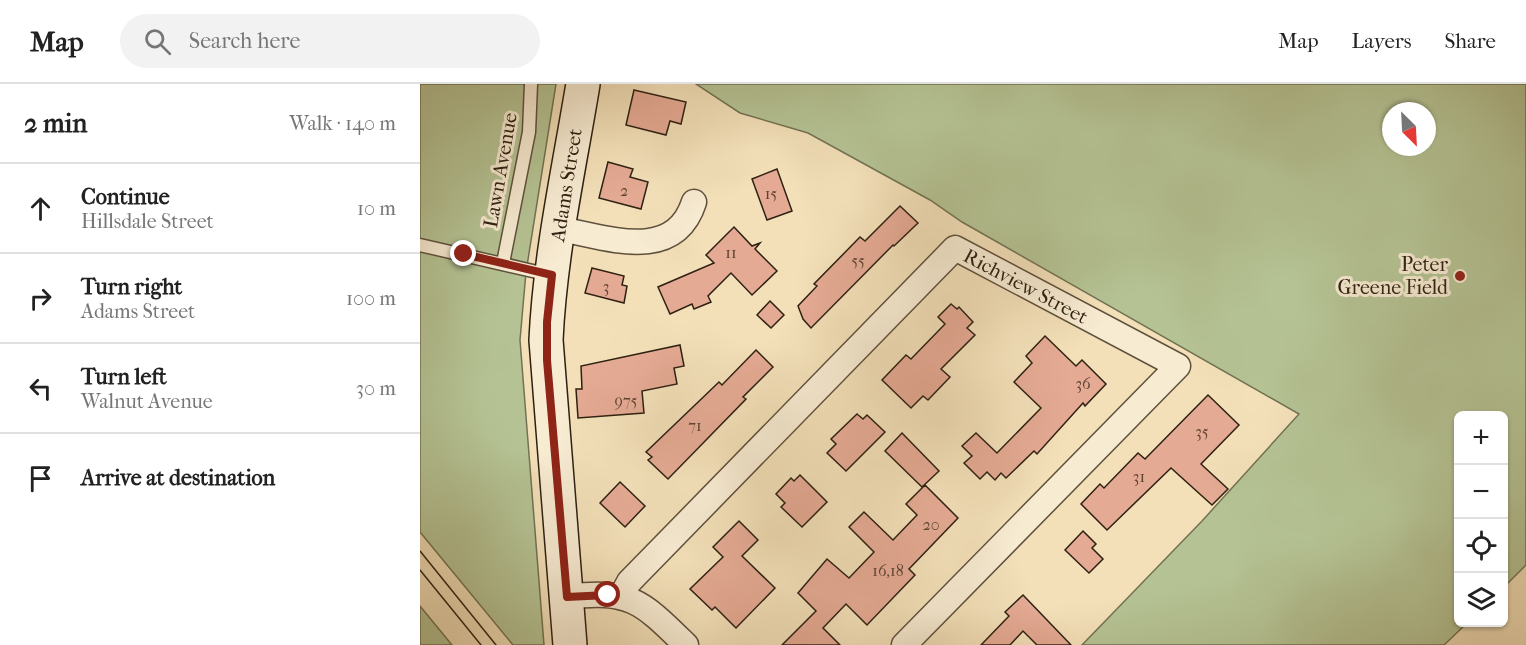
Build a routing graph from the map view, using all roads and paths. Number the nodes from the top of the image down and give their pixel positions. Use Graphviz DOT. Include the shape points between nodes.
graph roads {
  1 [pos="531,84"];
  2 [pos="583,84"];
  3 [pos="694,202"];
  4 [pos="560,229"];
  5 [pos="420,245"];
  6 [pos="503,263"];
  7 [pos="552,275"];
  8 [pos="567,597"];
  9 [pos="621,597"];
  10 [pos="570,645"];
  11 [pos="686,645"];
  12 [pos="904,645"];
  1 -- 6 [label="lane, Lawn Avenue" via="529,132"];
  2 -- 4 [label="main road, Adams Street"];
  3 -- 4 [label="street" via="678,229 660,239 629,243"];
  4 -- 7 [label="main road, Adams Street"];
  5 -- 6 [label="lane"];
  6 -- 7 [label="lane"];
  7 -- 8 [label="main road, Adams Street" via="547,350"];
  8 -- 9 [label="street"];
  8 -- 10 [label="main road, Adams Street"];
  9 -- 11 [label="street" via="647,608"];
  9 -- 12 [label="street, Richview Street" via="629,582 955,248 1178,366"];
}
